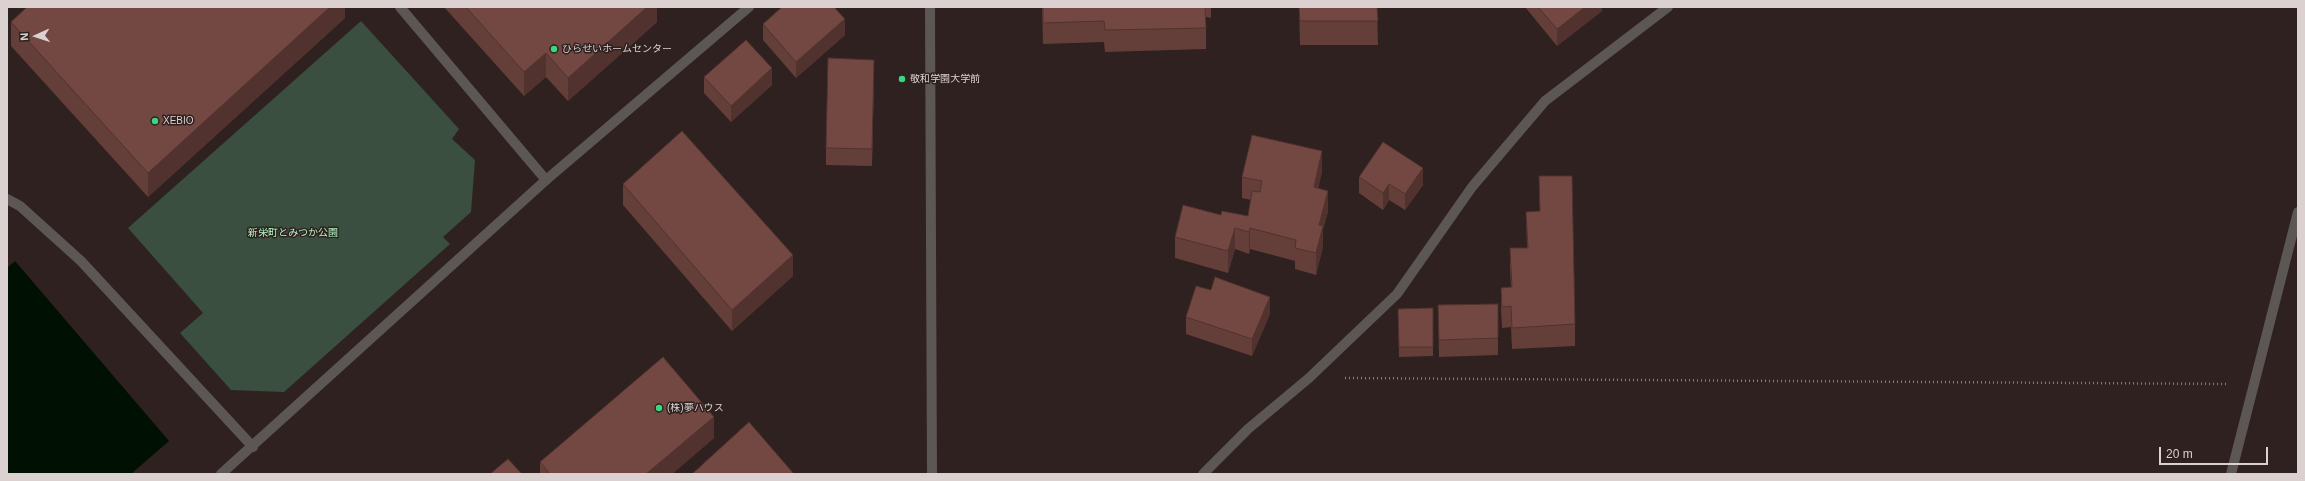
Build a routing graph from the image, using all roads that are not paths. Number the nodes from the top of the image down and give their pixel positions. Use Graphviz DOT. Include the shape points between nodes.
graph roads {
  1 [pos="400,7"];
  2 [pos="749,7"];
  3 [pos="930,7"];
  4 [pos="1668,7"];
  5 [pos="546,180"];
  6 [pos="7,199"];
  7 [pos="2298,212"];
  8 [pos="252,447"];
  9 [pos="221,474"];
  10 [pos="932,474"];
  11 [pos="1203,474"];
  12 [pos="2232,474"];
  1 -- 5 [label="street"];
  2 -- 5 [label="street"];
  3 -- 10 [label="street"];
  4 -- 11 [label="street" via="1545,101 1472,187 1397,294 1309,378 1248,428"];
  5 -- 8 [label="street"];
  6 -- 8 [label="street" via="20,206 81,260"];
  7 -- 12 [label="street"];
  8 -- 9 [label="street"];
}
